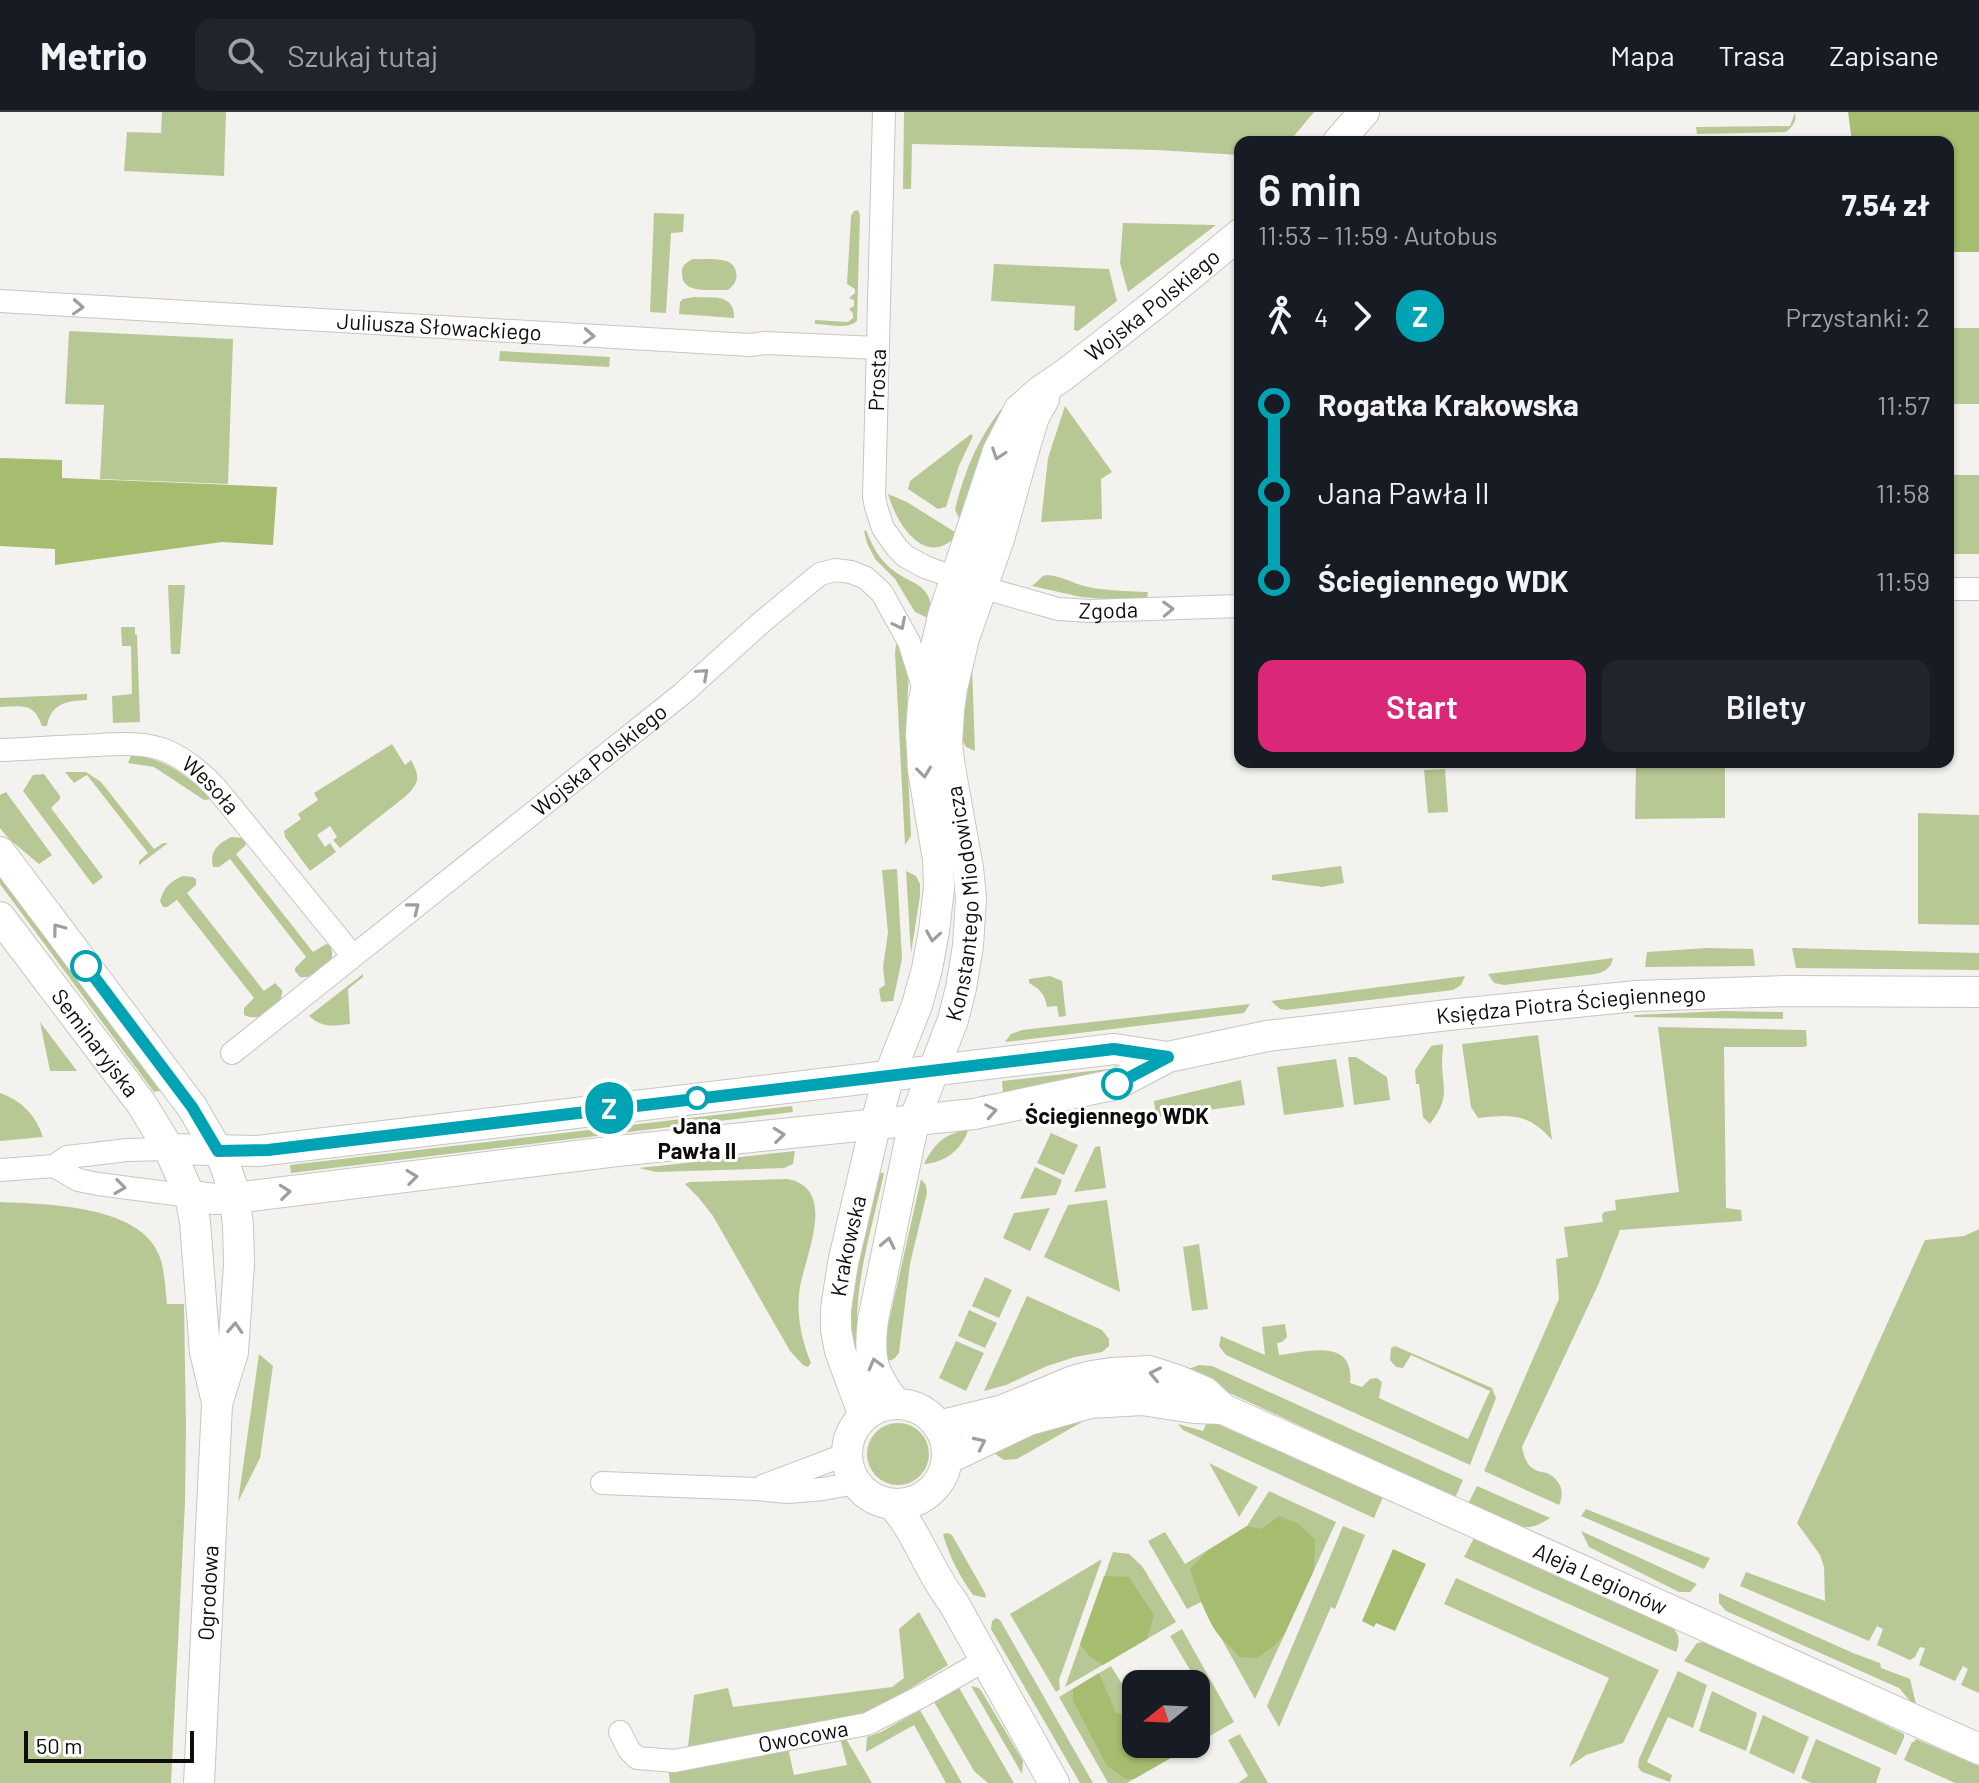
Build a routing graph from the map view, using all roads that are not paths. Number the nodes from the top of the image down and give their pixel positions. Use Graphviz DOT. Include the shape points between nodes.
graph roads {
  1 [pos="884,112"];
  2 [pos="1364,112"];
  3 [pos="1343,136"];
  4 [pos="1234,239"];
  5 [pos="0,301"];
  6 [pos="878,348"];
  7 [pos="969,583"];
  8 [pos="1954,589"];
  9 [pos="1979,589"];
  10 [pos="1234,606"];
  11 [pos="925,694"];
  12 [pos="0,750"];
  13 [pos="0,852"];
  14 [pos="0,917"];
  15 [pos="353,956"];
  16 [pos="1979,992"];
  17 [pos="232,1053"];
  18 [pos="1168,1057"];
  19 [pos="932,1071"];
  20 [pos="889,1076"];
  21 [pos="914,1121"];
  22 [pos="875,1126"];
  23 [pos="54,1166"];
  24 [pos="0,1170"];
  25 [pos="180,1173"];
  26 [pos="227,1174"];
  27 [pos="217,1404"];
  28 [pos="896,1404"];
  29 [pos="1223,1409"];
  30 [pos="864,1416"];
  31 [pos="938,1426"];
  32 [pos="847,1454"];
  33 [pos="947,1459"];
  34 [pos="602,1483"];
  35 [pos="856,1483"];
  36 [pos="755,1489"];
  37 [pos="925,1495"];
  38 [pos="893,1505"];
  39 [pos="953,1602"];
  40 [pos="985,1660"];
  41 [pos="620,1732"];
  42 [pos="1979,1749"];
  43 [pos="199,1783"];
  44 [pos="1054,1783"];
  1 -- 6 [label="street, Prosta"];
  2 -- 3 [label="street"];
  4 -- 7 [label="street, Wojska Polskiego" via="1019,410 1003,439"];
  5 -- 6 [label="street, Juliusza Słowackiego, one-way"];
  6 -- 7 [label="street, Prosta" via="878,515 905,556"];
  7 -- 10 [label="street, Zgoda, one-way" via="1058,609"];
  7 -- 11 [label="street, Konstantego Miodowicza" via="939,630"];
  7 -- 19 [label="street, Konstantego Miodowicza" via="947,730 971,910 961,988"];
  8 -- 9 [label="street"];
  15 -- 11 [label="street, Wojska Polskiego, one-way" via="682,694 820,574 851,572 882,593 909,642"];
  11 -- 20 [label="street, Konstantego Miodowicza, one-way" via="923,770 938,859 938,897 927,969"];
  12 -- 15 [label="street, Wesoła" via="111,745 156,747 177,756 216,788"];
  26 -- 13 [label="street, Seminaryjska, one-way" via="182,1094"];
  14 -- 25 [label="street, Seminaryjska" via="141,1103"];
  15 -- 17 [label="street, Wojska Polskiego"];
  16 -- 18 [label="street, Księdza Piotra Ściegiennego" via="1636,996 1267,1036"];
  18 -- 19 [label="street, Księdza Piotra Ściegiennego" via="1114,1049"];
  21 -- 18 [label="street, Księdza Piotra Ściegiennego, one-way" via="1018,1107 1117,1084"];
  19 -- 20 [label="street"];
  19 -- 21 [label="street, Konstantego Miodowicza"];
  20 -- 22 [label="street, Krakowska"];
  20 -- 26 [label="street" via="268,1150"];
  21 -- 22 [label="street, Księdza Piotra Ściegiennego"];
  28 -- 21 [label="street, Krakowska, one-way" via="876,1373 870,1345"];
  26 -- 22 [label="street, one-way" via="617,1151"];
  22 -- 30 [label="street, Krakowska" via="836,1309 840,1351"];
  23 -- 24 [label="street"];
  23 -- 25 [label="street, one-way" via="78,1180 107,1186"];
  23 -- 25 [label="street" via="67,1157 127,1150"];
  25 -- 26 [label="street"];
  25 -- 26 [label="street" via="215,1199"];
  25 -- 27 [label="street, Ogrodowa" via="195,1222 205,1352"];
  27 -- 26 [label="street, Ogrodowa, one-way" via="233,1352 239,1246"];
  27 -- 43 [label="street, Ogrodowa"];
  28 -- 30 [label="street"];
  28 -- 31 [label="street" via="912,1406"];
  29 -- 31 [label="street, Aleja Legionów, one-way" via="1205,1392 1177,1380 1129,1371 1073,1381 1003,1410"];
  33 -- 29 [label="street, Aleja Legionów, one-way" via="1029,1420 1090,1403 1142,1400"];
  29 -- 42 [label="street, Aleja Legionów"];
  30 -- 32 [label="street"];
  31 -- 33 [label="street"];
  32 -- 35 [label="street"];
  32 -- 36 [label="street"];
  33 -- 37 [label="street" via="936,1485"];
  34 -- 36 [label="street"];
  35 -- 36 [label="street" via="788,1492"];
  35 -- 38 [label="street"];
  37 -- 38 [label="street"];
  37 -- 39 [label="street"];
  38 -- 39 [label="street"];
  39 -- 40 [label="street"];
  40 -- 41 [label="street, Owocowa" via="878,1720 845,1729 674,1761 637,1758"];
  40 -- 44 [label="street"];
}
